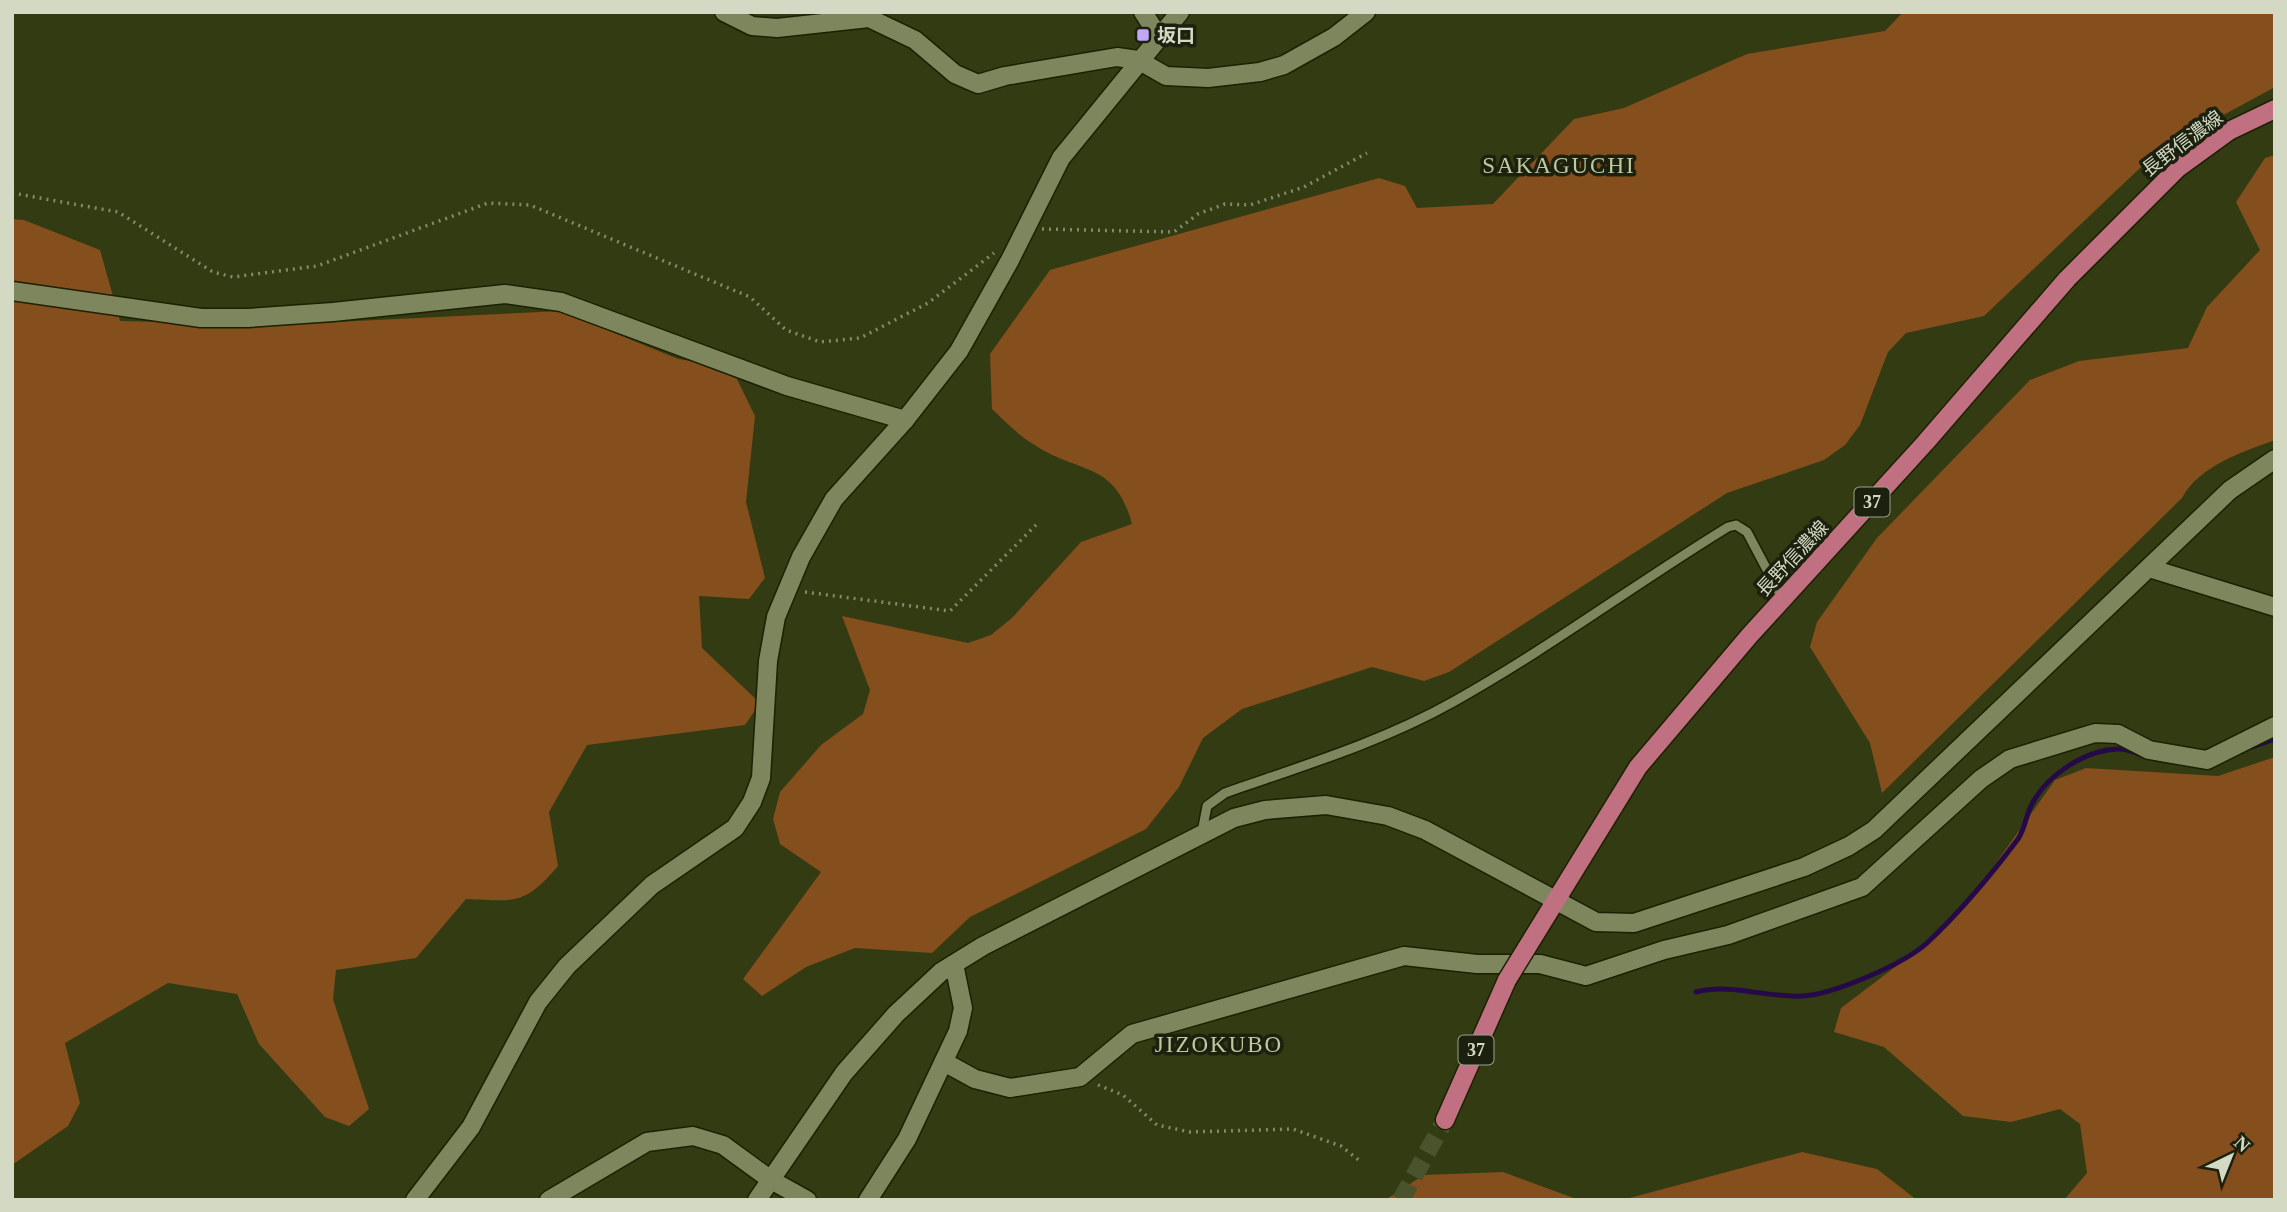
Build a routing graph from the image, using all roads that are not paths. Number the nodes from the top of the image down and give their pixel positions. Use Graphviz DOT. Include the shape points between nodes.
graph roads {
  1 [pos="724,12"];
  2 [pos="1143,12"];
  3 [pos="1180,12"];
  4 [pos="1366,12"];
  5 [pos="1159,37"];
  6 [pos="1138,60"];
  7 [pos="2275,109"];
  8 [pos="12,291"];
  9 [pos="905,420"];
  10 [pos="2275,459"];
  11 [pos="2149,568"];
  12 [pos="1783,600"];
  13 [pos="2275,607"];
  14 [pos="2275,726"];
  15 [pos="1202,834"];
  16 [pos="1556,900"];
  17 [pos="954,964"];
  18 [pos="944,1062"];
  19 [pos="1445,1120"];
  20 [pos="771,1180"];
  21 [pos="415,1200"];
  22 [pos="549,1200"];
  23 [pos="757,1200"];
  24 [pos="807,1200"];
  25 [pos="869,1200"];
  1 -- 6 [label="street" via="752,26 778,28 869,18 915,40 955,74 978,85 1117,57"];
  2 -- 5 [label="street"];
  3 -- 5 [label="street"];
  4 -- 6 [label="street" via="1334,37 1284,65 1260,72 1208,78 1166,76"];
  5 -- 6 [label="street"];
  6 -- 9 [label="street" via="1061,158 959,351"];
  7 -- 12 [label="main road, 長野信濃線 / 37" via="2229,131 2178,168 2127,216"];
  8 -- 9 [label="street" via="201,318 332,312 505,294 561,302 787,386"];
  9 -- 21 [label="street" via="834,499 776,617 768,662 761,778 736,828 652,885 567,966 538,1002 471,1128"];
  10 -- 11 [label="street" via="2230,490"];
  11 -- 13 [label="street"];
  11 -- 16 [label="street" via="1874,830 1849,846 1804,867 1634,923 1596,922"];
  12 -- 15 [label="lane" via="1747,532 1736,525 1728,527 1452,703 1381,737 1225,793 1207,806"];
  12 -- 16 [label="main road, 長野信濃線 / 37" via="1638,767"];
  14 -- 18 [label="street" via="2207,760 2149,750 2118,734 2095,733 2010,758 1863,887 1728,935 1586,975 1540,964 1477,964 1404,956 1132,1034 1080,1077 1010,1088 975,1079"];
  15 -- 16 [label="street" via="1234,818 1265,810 1326,805 1354,809 1425,830"];
  15 -- 17 [label="street"];
  16 -- 19 [label="main road, 長野信濃線 / 37, bridge" via="1507,980"];
  17 -- 18 [label="street" via="963,1008"];
  17 -- 20 [label="street" via="895,1014 844,1073"];
  18 -- 25 [label="street" via="907,1139"];
  20 -- 22 [label="street" via="723,1145 693,1136 668,1138 639,1147"];
  20 -- 23 [label="street"];
  20 -- 24 [label="street"];
}
